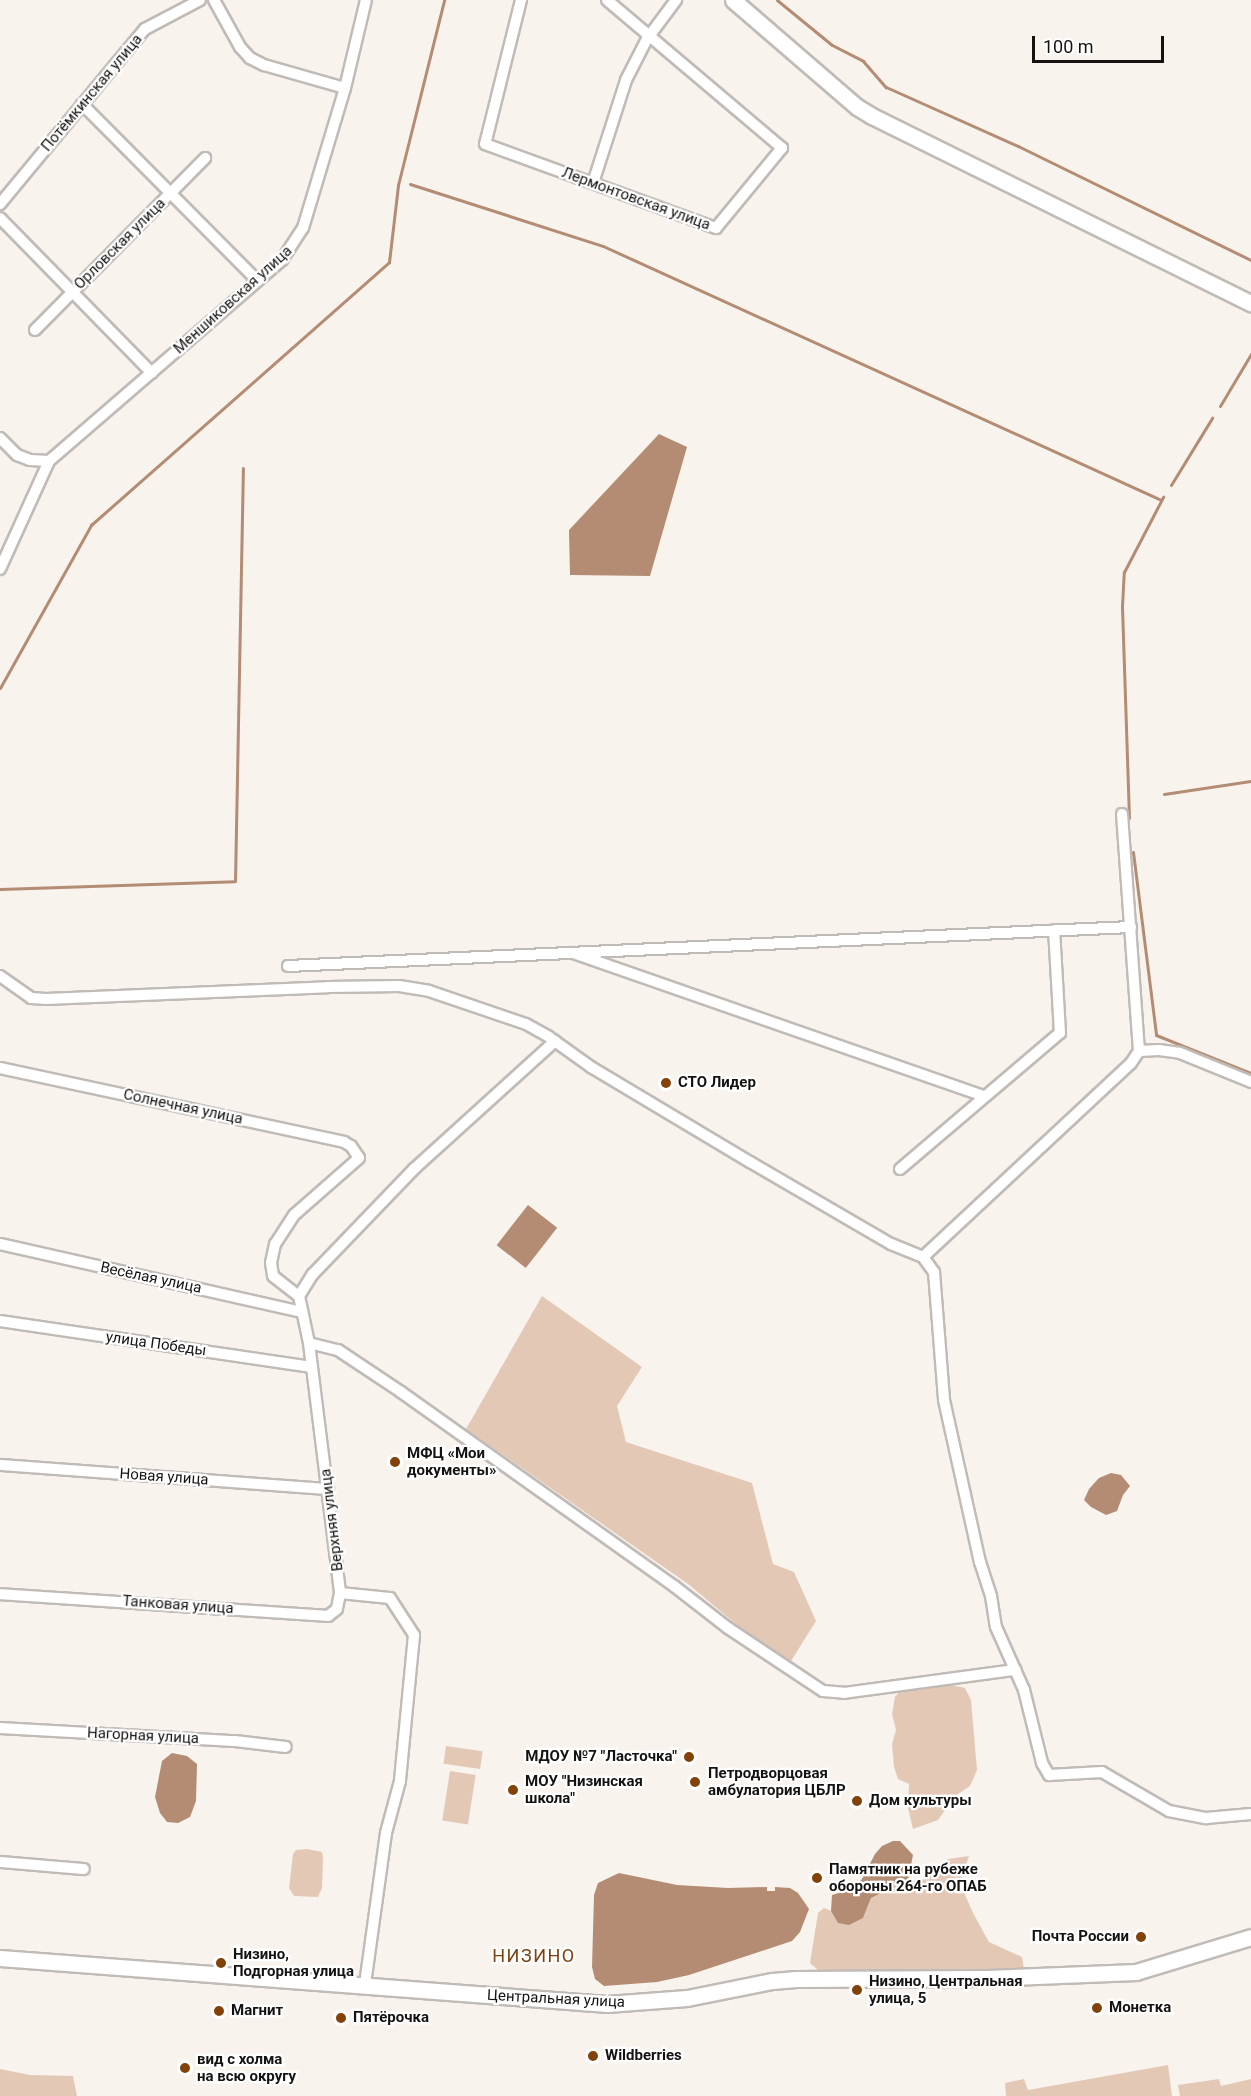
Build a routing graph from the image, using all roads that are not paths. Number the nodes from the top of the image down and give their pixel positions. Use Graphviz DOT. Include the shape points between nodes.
graph roads {
  1 [pos="200,0"];
  2 [pos="214,0"];
  3 [pos="366,0"];
  4 [pos="521,0"];
  5 [pos="607,0"];
  6 [pos="676,0"];
  7 [pos="733,0"];
  8 [pos="649,35"];
  9 [pos="345,88"];
  10 [pos="82,104"];
  11 [pos="205,158"];
  12 [pos="593,183"];
  13 [pos="170,193"];
  14 [pos="0,204"];
  15 [pos="0,218"];
  16 [pos="257,280"];
  17 [pos="73,292"];
  18 [pos="1251,303"];
  19 [pos="35,330"];
  20 [pos="152,373"];
  21 [pos="0,438"];
  22 [pos="49,461"];
  23 [pos="0,569"];
  24 [pos="1122,814"];
  25 [pos="1131,927"];
  26 [pos="1054,930"];
  27 [pos="568,952"];
  28 [pos="288,966"];
  29 [pos="0,976"];
  30 [pos="555,1041"];
  31 [pos="1139,1051"];
  32 [pos="0,1068"];
  33 [pos="1251,1082"];
  34 [pos="983,1096"];
  35 [pos="900,1168"];
  36 [pos="0,1244"];
  37 [pos="923,1257"];
  38 [pos="299,1296"];
  39 [pos="302,1312"];
  40 [pos="0,1321"];
  41 [pos="309,1342"];
  42 [pos="312,1367"];
  43 [pos="0,1465"];
  44 [pos="328,1489"];
  45 [pos="340,1593"];
  46 [pos="0,1594"];
  47 [pos="1015,1670"];
  48 [pos="0,1728"];
  49 [pos="286,1747"];
  50 [pos="1251,1814"];
  51 [pos="0,1862"];
  52 [pos="84,1869"];
  53 [pos="1251,1937"];
  54 [pos="0,1958"];
  55 [pos="365,1985"];
  1 -- 10 [label="street, Потёмкинская улица" via="145,29"];
  2 -- 9 [label="street" via="250,58"];
  3 -- 9 [label="street, Меншиковская улица"];
  4 -- 12 [label="street, Лермонтовская улица" via="485,144"];
  5 -- 8 [label="street, Лермонтовская улица"];
  6 -- 8 [label="street"];
  7 -- 18 [label="street" via="872,116"];
  8 -- 12 [label="street" via="626,80"];
  8 -- 12 [label="street, Лермонтовская улица" via="782,148 716,228"];
  9 -- 16 [label="street, Меншиковская улица" via="303,228 282,260"];
  10 -- 13 [label="street"];
  10 -- 14 [label="street, Потёмкинская улица"];
  11 -- 13 [label="street, Орловская улица"];
  13 -- 16 [label="street"];
  13 -- 17 [label="street, Орловская улица"];
  15 -- 17 [label="street"];
  16 -- 20 [label="street, Меншиковская улица"];
  17 -- 19 [label="street, Орловская улица"];
  17 -- 20 [label="street"];
  20 -- 22 [label="street, Меншиковская улица"];
  21 -- 22 [label="street" via="17,455"];
  22 -- 23 [label="street"];
  24 -- 25 [label="street"];
  25 -- 26 [label="street"];
  25 -- 31 [label="street"];
  26 -- 27 [label="street"];
  26 -- 34 [label="street" via="1060,1033"];
  27 -- 28 [label="street"];
  27 -- 34 [label="street"];
  29 -- 30 [label="street" via="31,998 46,999 399,986 429,991 526,1024"];
  30 -- 37 [label="street" via="591,1067 760,1168 891,1244"];
  30 -- 38 [label="street" via="415,1168 313,1274"];
  31 -- 33 [label="street" via="1180,1053"];
  31 -- 37 [label="street" via="1131,1063"];
  32 -- 38 [label="street, Солнечная улица" via="351,1146 359,1158 294,1215 275,1244 273,1276"];
  34 -- 35 [label="street"];
  36 -- 39 [label="street, Весёлая улица"];
  37 -- 47 [label="street" via="934,1272 944,1400 958,1467 996,1627"];
  38 -- 39 [label="street, Верхняя улица"];
  39 -- 41 [label="street, Верхняя улица"];
  40 -- 42 [label="street, улица Победы"];
  41 -- 42 [label="street, Верхняя улица"];
  41 -- 47 [label="street" via="338,1350 401,1392 728,1628 823,1691 844,1693"];
  42 -- 44 [label="street, Верхняя улица"];
  43 -- 44 [label="street, Новая улица"];
  44 -- 45 [label="street, Верхняя улица"];
  45 -- 46 [label="street, Танковая улица" via="337,1609 328,1616"];
  45 -- 55 [label="street, Верхняя улица" via="390,1598 414,1635 400,1781 386,1833"];
  47 -- 50 [label="street" via="1048,1774 1102,1772 1169,1811 1206,1818"];
  48 -- 49 [label="street, Нагорная улица"];
  51 -- 52 [label="street"];
  53 -- 55 [label="street, Центральная улица" via="1136,1972 796,1979 644,2002 579,2002"];
  54 -- 55 [label="street, Центральная улица"];
}
